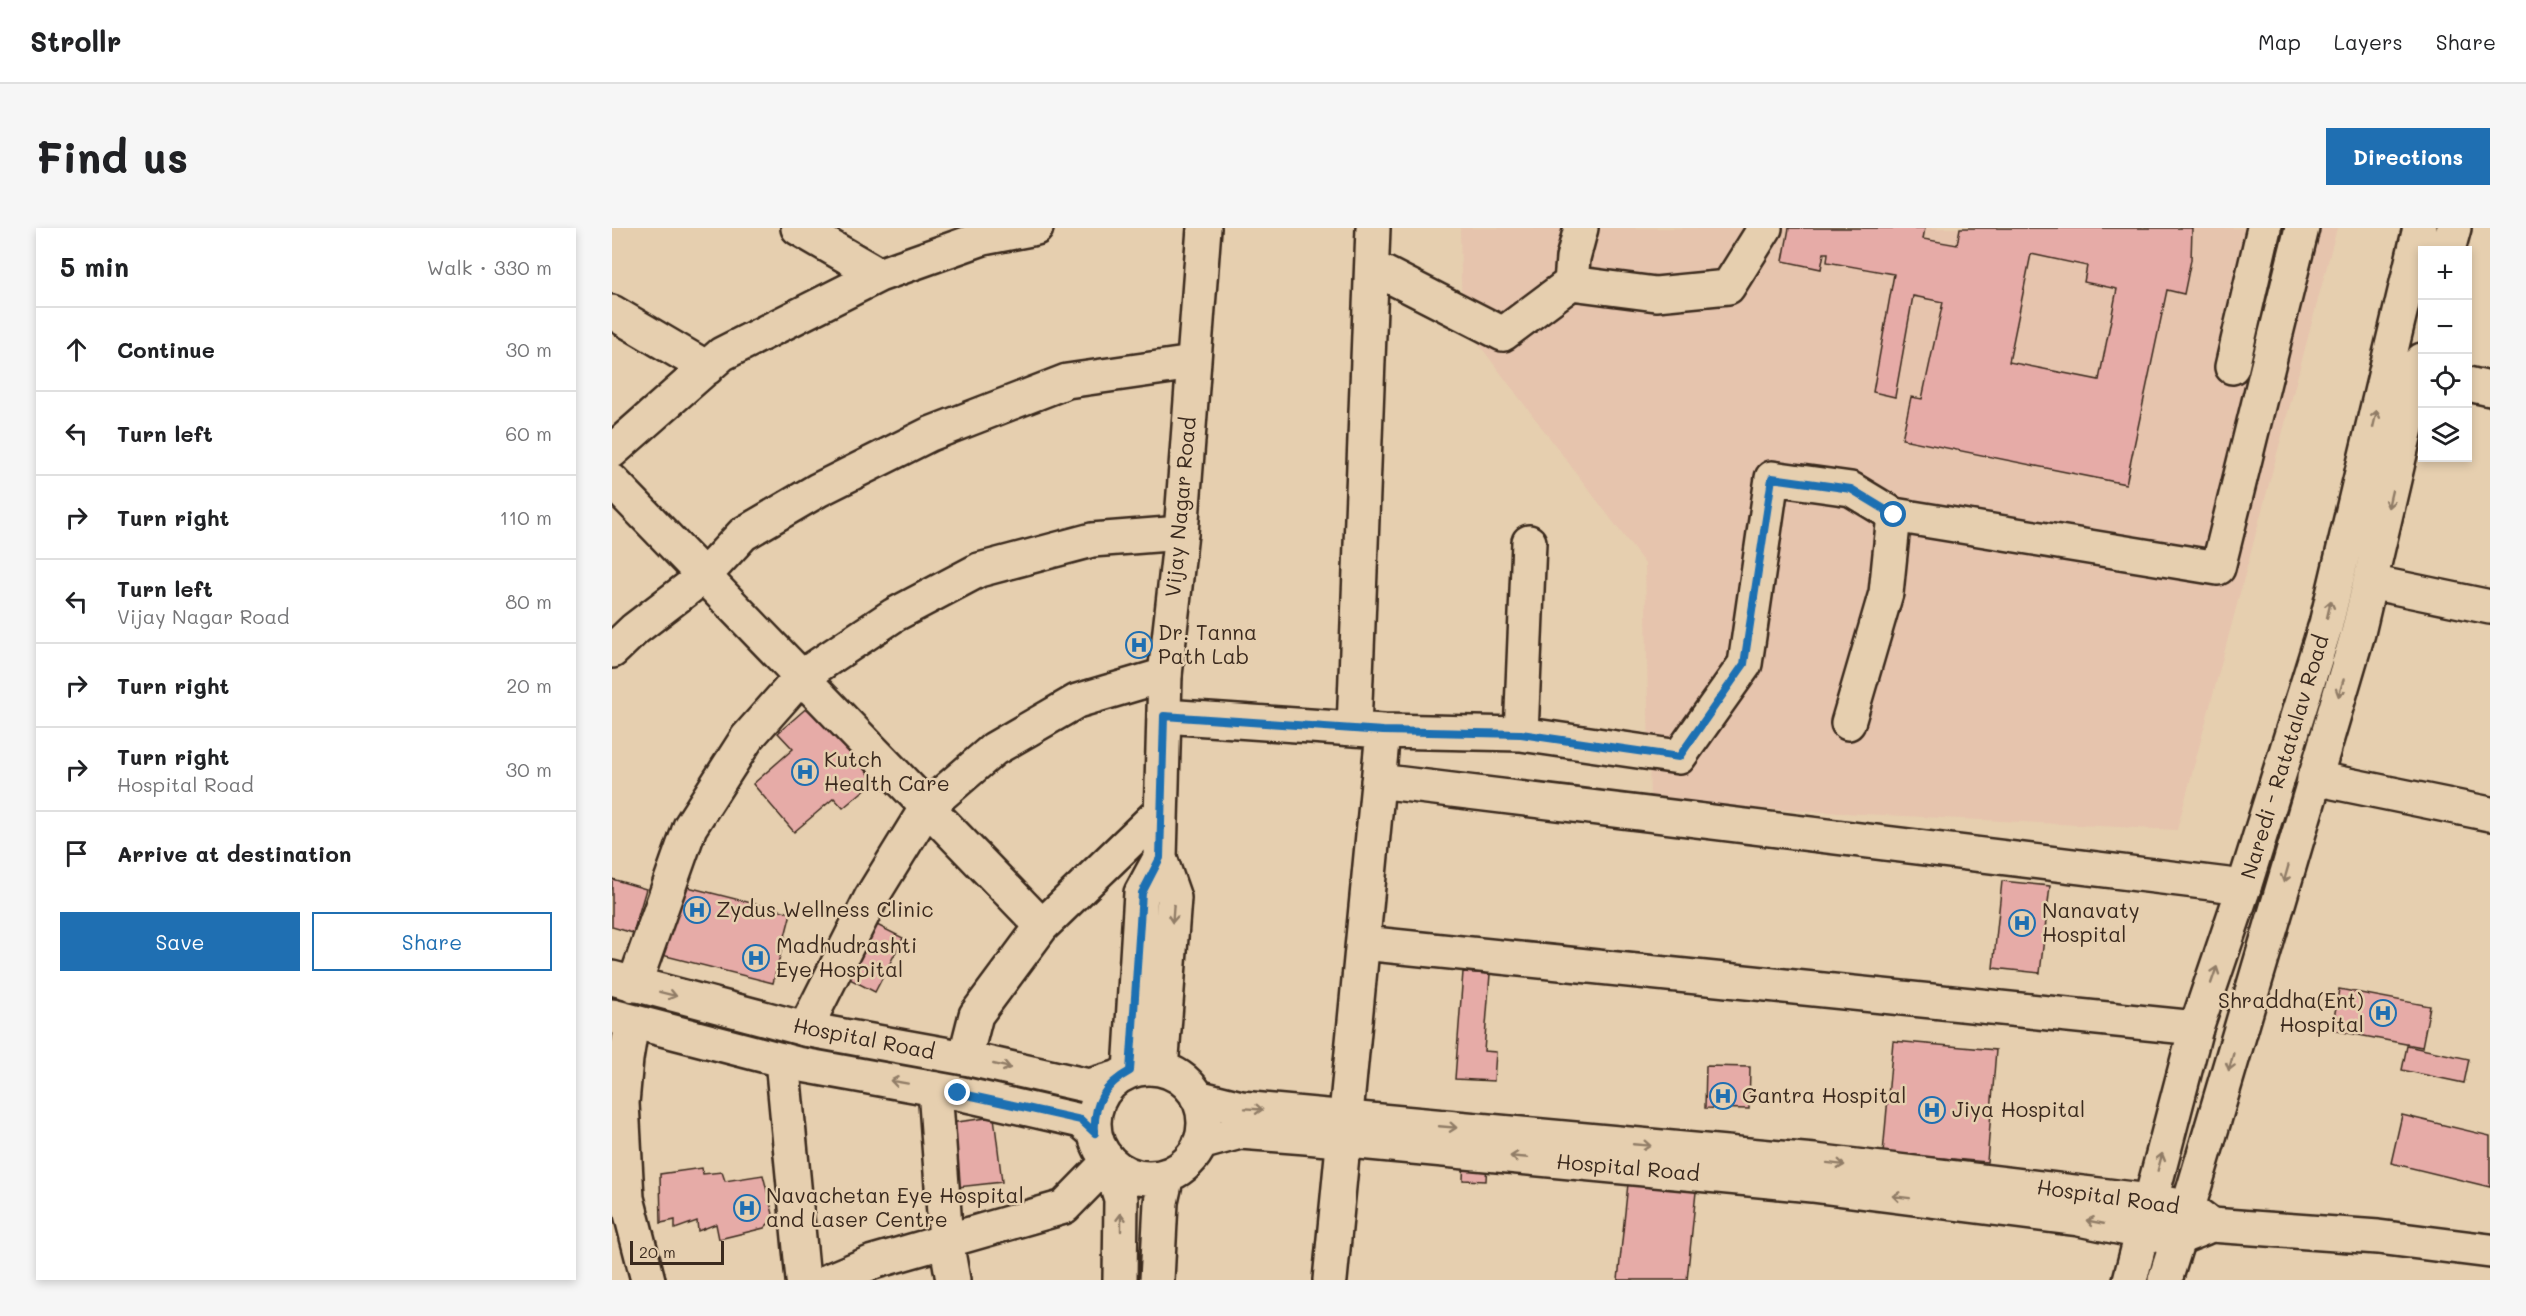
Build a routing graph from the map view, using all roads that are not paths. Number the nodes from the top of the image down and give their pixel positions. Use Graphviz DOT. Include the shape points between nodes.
graph roads {
  1 [pos="798,228"];
  2 [pos="1036,228"];
  3 [pos="1204,228"];
  4 [pos="1373,228"];
  5 [pos="1581,228"];
  6 [pos="1765,228"];
  7 [pos="2264,228"];
  8 [pos="2302,228"];
  9 [pos="2420,228"];
  10 [pos="2454,228"];
  11 [pos="2449,246"];
  12 [pos="1372,267"];
  13 [pos="879,275"];
  14 [pos="1571,283"];
  15 [pos="612,312"];
  16 [pos="1193,363"];
  17 [pos="2232,367"];
  18 [pos="707,368"];
  19 [pos="2418,385"];
  20 [pos="2472,385"];
  21 [pos="2490,389"];
  22 [pos="612,451"];
  23 [pos="612,481"];
  24 [pos="1894,515"];
  25 [pos="1181,533"];
  26 [pos="1528,542"];
  27 [pos="704,576"];
  28 [pos="2370,582"];
  29 [pos="2490,607"];
  30 [pos="612,651"];
  31 [pos="1165,675"];
  32 [pos="801,677"];
  33 [pos="1164,716"];
  34 [pos="1848,723"];
  35 [pos="1368,730"];
  36 [pos="1521,734"];
  37 [pos="2314,778"];
  38 [pos="1378,781"];
  39 [pos="927,807"];
  40 [pos="1160,812"];
  41 [pos="2490,814"];
  42 [pos="2244,887"];
  43 [pos="1042,926"];
  44 [pos="1363,943"];
  45 [pos="623,982"];
  46 [pos="622,1020"];
  47 [pos="2196,1028"];
  48 [pos="805,1029"];
  49 [pos="965,1058"];
  50 [pos="782,1060"];
  51 [pos="1136,1073"];
  52 [pos="935,1089"];
  53 [pos="1197,1096"];
  54 [pos="1345,1129"];
  55 [pos="1200,1143"];
  56 [pos="1102,1147"];
  57 [pos="1167,1175"];
  58 [pos="2146,1216"];
  59 [pos="2199,1216"];
  60 [pos="2176,1239"];
  61 [pos="946,1240"];
  62 [pos="2490,1251"];
  63 [pos="648,1280"];
  64 [pos="803,1280"];
  65 [pos="830,1280"];
  66 [pos="953,1280"];
  67 [pos="1120,1280"];
  68 [pos="1157,1280"];
  69 [pos="1330,1280"];
  70 [pos="2130,1280"];
  71 [pos="2165,1280"];
  1 -- 13 [label="street"];
  2 -- 13 [label="street" via="983,238"];
  3 -- 16 [label="street, Vijay Nagar Road"];
  4 -- 12 [label="street"];
  5 -- 14 [label="street"];
  6 -- 14 [label="street" via="1728,287 1656,294"];
  7 -- 17 [label="street"];
  8 -- 24 [label="street" via="2218,568"];
  42 -- 9 [label="street, Naredi - Ratatalav Road, one-way" via="2326,624"];
  10 -- 11 [label="street"];
  12 -- 14 [label="street" via="1503,334"];
  12 -- 35 [label="street"];
  13 -- 18 [label="street" via="723,354"];
  15 -- 18 [label="street"];
  16 -- 25 [label="street, Vijay Nagar Road"];
  16 -- 27 [label="street" via="1067,381 930,434 818,490 743,534"];
  18 -- 22 [label="street"];
  19 -- 28 [label="street, Naredi - Ratatalav Road, one-way"];
  20 -- 21 [label="street"];
  23 -- 27 [label="street"];
  24 -- 34 [label="street" via="1886,593"];
  24 -- 36 [label="street" via="1851,489 1772,478 1744,664 1679,757"];
  25 -- 31 [label="street, Vijay Nagar Road"];
  25 -- 32 [label="street" via="1092,540 979,570 894,615"];
  26 -- 36 [label="street"];
  27 -- 30 [label="street"];
  27 -- 32 [label="street"];
  28 -- 29 [label="street"];
  28 -- 37 [label="street, Naredi - Ratatalav Road, one-way"];
  31 -- 33 [label="street, Vijay Nagar Road"];
  31 -- 39 [label="street" via="1077,701 994,748"];
  32 -- 39 [label="street"];
  32 -- 45 [label="street" via="747,738 690,827"];
  33 -- 35 [label="street"];
  33 -- 40 [label="street, Vijay Nagar Road"];
  35 -- 36 [label="street"];
  35 -- 38 [label="street"];
  37 -- 41 [label="street"];
  37 -- 59 [label="street, Naredi - Ratatalav Road, one-way"];
  38 -- 42 [label="street"];
  38 -- 44 [label="street"];
  39 -- 43 [label="street"];
  39 -- 48 [label="street" via="871,898"];
  40 -- 43 [label="street"];
  40 -- 51 [label="street, Vijay Nagar Road" via="1160,858 1142,893"];
  47 -- 42 [label="street, Naredi - Ratatalav Road, one-way"];
  43 -- 49 [label="street" via="976,1015"];
  44 -- 47 [label="street"];
  44 -- 54 [label="street"];
  45 -- 48 [label="street, Hospital Road, one-way"];
  46 -- 50 [label="street, Hospital Road"];
  46 -- 63 [label="street" via="627,1198"];
  58 -- 47 [label="street, Naredi - Ratatalav Road, one-way"];
  48 -- 49 [label="street, Hospital Road"];
  49 -- 51 [label="street, Hospital Road, one-way" via="1089,1086"];
  52 -- 50 [label="street, Hospital Road, one-way"];
  50 -- 64 [label="street"];
  51 -- 53 [label="street" via="1175,1075"];
  51 -- 56 [label="street" via="1105,1089 1098,1103 1094,1118"];
  52 -- 56 [label="street, Hospital Road" via="1081,1120"];
  52 -- 61 [label="street"];
  53 -- 54 [label="street, Hospital Road, one-way"];
  53 -- 55 [label="street" via="1202,1111"];
  54 -- 55 [label="street, Hospital Road" via="1240,1132"];
  54 -- 58 [label="street, Hospital Road" via="2079,1219"];
  54 -- 69 [label="street"];
  55 -- 57 [label="street" via="1192,1157"];
  56 -- 57 [label="street" via="1122,1171 1136,1177"];
  56 -- 61 [label="street" via="1064,1207"];
  67 -- 56 [label="street, one-way" via="1121,1199"];
  57 -- 68 [label="street" via="1161,1202"];
  58 -- 59 [label="street, Hospital Road"];
  58 -- 60 [label="street, Hospital Road"];
  58 -- 70 [label="street, Naredi - Ratatalav Road"];
  59 -- 60 [label="street, Naredi - Ratatalav Road"];
  59 -- 62 [label="street, Hospital Road"];
  60 -- 71 [label="street, Naredi - Ratatalav Road"];
  61 -- 65 [label="street"];
  61 -- 66 [label="street"];
}
